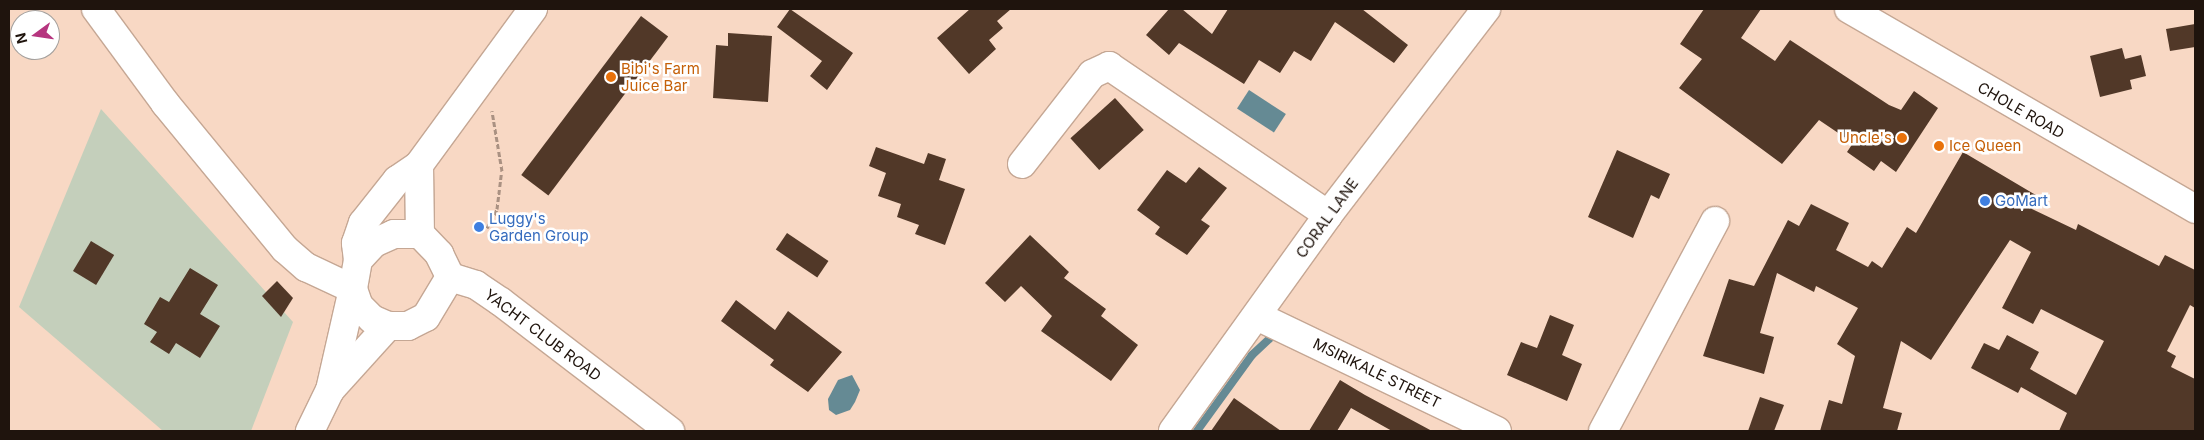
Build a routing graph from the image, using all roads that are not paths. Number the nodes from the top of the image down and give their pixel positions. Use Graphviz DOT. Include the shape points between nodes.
graph roads {
  1 [pos="96,9"];
  2 [pos="533,9"];
  3 [pos="1486,9"];
  4 [pos="1849,9"];
  5 [pos="1022,164"];
  6 [pos="419,165"];
  7 [pos="2195,209"];
  8 [pos="1328,215"];
  9 [pos="1715,220"];
  10 [pos="420,234"];
  11 [pos="358,260"];
  12 [pos="450,277"];
  13 [pos="352,289"];
  14 [pos="501,302"];
  15 [pos="1257,316"];
  16 [pos="426,317"];
  17 [pos="388,326"];
  18 [pos="330,390"];
  19 [pos="310,431"];
  20 [pos="670,431"];
  21 [pos="1173,431"];
  22 [pos="1496,431"];
  23 [pos="1602,431"];
  1 -- 13 [label="street" via="165,103 285,249 306,267"];
  2 -- 6 [label="street" via="461,103"];
  3 -- 8 [label="street, CORAL LANE"];
  4 -- 7 [label="street, CHOLE ROAD"];
  5 -- 8 [label="street" via="1092,74 1109,66 1124,72"];
  6 -- 10 [label="street"];
  6 -- 11 [label="street" via="397,180 363,224 356,243"];
  8 -- 15 [label="street, CORAL LANE"];
  9 -- 23 [label="street"];
  10 -- 11 [label="street" via="394,234 374,243"];
  10 -- 12 [label="street" via="439,254"];
  11 -- 13 [label="street"];
  12 -- 14 [label="street, YACHT CLUB ROAD" via="476,285"];
  12 -- 16 [label="street"];
  13 -- 17 [label="street" via="359,306 372,319"];
  13 -- 18 [label="street"];
  14 -- 16 [label="street" via="458,299"];
  14 -- 20 [label="street, YACHT CLUB ROAD"];
  15 -- 21 [label="street, CORAL LANE"];
  15 -- 22 [label="street, MSIRIKALE STREET"];
  16 -- 17 [label="street" via="408,326"];
  17 -- 18 [label="street"];
  18 -- 19 [label="street"];
}
